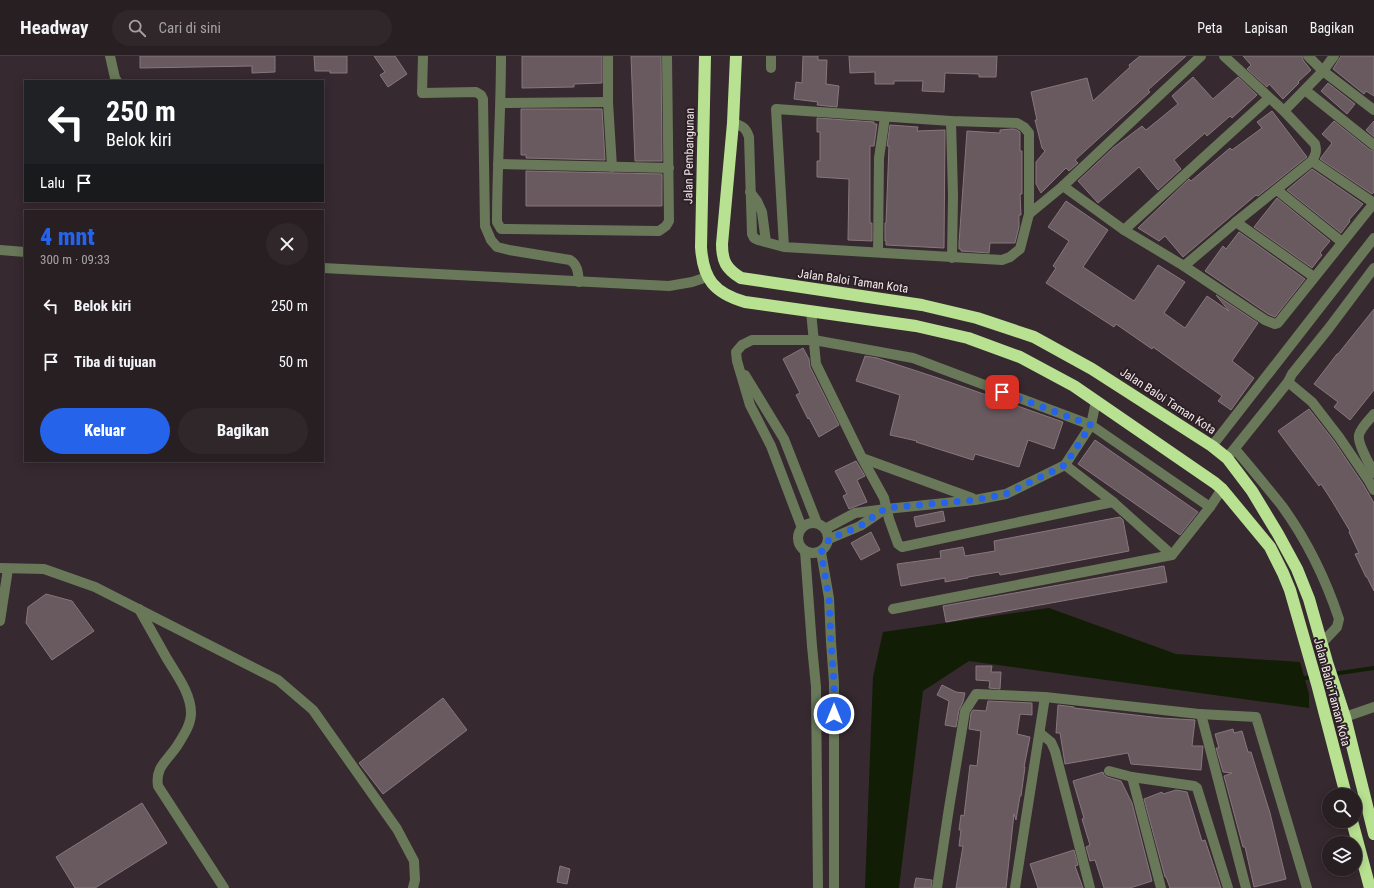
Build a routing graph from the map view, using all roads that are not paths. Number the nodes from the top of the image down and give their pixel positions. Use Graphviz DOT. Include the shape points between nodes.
graph roads {
  1 [pos="110,56"];
  2 [pos="423,56"];
  3 [pos="501,56"];
  4 [pos="608,56"];
  5 [pos="667,56"];
  6 [pos="705,56"];
  7 [pos="736,56"];
  8 [pos="771,56"];
  9 [pos="1201,56"];
  10 [pos="1224,56"];
  11 [pos="1308,56"];
  12 [pos="1334,56"];
  13 [pos="771,68"];
  14 [pos="1323,71"];
  15 [pos="116,80"];
  16 [pos="1305,90"];
  17 [pos="1269,98"];
  18 [pos="608,102"];
  19 [pos="501,103"];
  20 [pos="1374,110"];
  21 [pos="1284,111"];
  22 [pos="886,117"];
  23 [pos="951,121"];
  24 [pos="733,127"];
  25 [pos="1374,145"];
  26 [pos="1312,161"];
  27 [pos="498,164"];
  28 [pos="612,167"];
  29 [pos="669,168"];
  30 [pos="1063,186"];
  31 [pos="1277,190"];
  32 [pos="1374,203"];
  33 [pos="1029,214"];
  34 [pos="1236,222"];
  35 [pos="1124,230"];
  36 [pos="1374,238"];
  37 [pos="1342,242"];
  38 [pos="784,247"];
  39 [pos="0,250"];
  40 [pos="24,252"];
  41 [pos="878,252"];
  42 [pos="701,257"];
  43 [pos="952,258"];
  44 [pos="1184,266"];
  45 [pos="324,268"];
  46 [pos="1374,268"];
  47 [pos="707,277"];
  48 [pos="1314,277"];
  49 [pos="579,282"];
  50 [pos="930,307"];
  51 [pos="811,311"];
  52 [pos="926,328"];
  53 [pos="814,340"];
  54 [pos="737,361"];
  55 [pos="1288,382"];
  56 [pos="1096,401"];
  57 [pos="1374,414"];
  58 [pos="1091,425"];
  59 [pos="1212,446"];
  60 [pos="1235,449"];
  61 [pos="862,458"];
  62 [pos="1227,458"];
  63 [pos="1065,465"];
  64 [pos="1374,473"];
  65 [pos="1222,489"];
  66 [pos="1374,490"];
  67 [pos="975,500"];
  68 [pos="1113,502"];
  69 [pos="1210,507"];
  70 [pos="886,508"];
  71 [pos="821,526"];
  72 [pos="802,528"];
  73 [pos="829,539"];
  74 [pos="805,551"];
  75 [pos="821,552"];
  76 [pos="1172,555"];
  77 [pos="4,569"];
  78 [pos="139,609"];
  79 [pos="894,609"];
  80 [pos="0,621"];
  81 [pos="1322,643"];
  82 [pos="1045,697"];
  83 [pos="1374,707"];
  84 [pos="1200,714"];
  85 [pos="1345,717"];
  86 [pos="1040,733"];
  87 [pos="1109,771"];
  88 [pos="1132,777"];
  89 [pos="1344,788"];
  90 [pos="1355,828"];
  91 [pos="1374,834"];
  92 [pos="1369,866"];
  93 [pos="1015,887"];
  94 [pos="1304,887"];
  95 [pos="224,888"];
  96 [pos="413,888"];
  97 [pos="818,888"];
  98 [pos="834,888"];
  99 [pos="937,888"];
  100 [pos="1090,888"];
  101 [pos="1161,888"];
  102 [pos="1228,888"];
  103 [pos="1246,888"];
  104 [pos="1370,888"];
  1 -- 15 [label="street"];
  2 -- 49 [label="street" via="422,93 476,92 483,98 485,226 491,240 497,247 570,260 578,269"];
  3 -- 19 [label="street"];
  4 -- 18 [label="street"];
  5 -- 29 [label="street"];
  6 -- 42 [label="highway, Jalan Pembangunan"];
  7 -- 24 [label="highway"];
  8 -- 13 [label="street"];
  9 -- 30 [label="street"];
  10 -- 17 [label="street"];
  11 -- 14 [label="street"];
  12 -- 14 [label="street"];
  14 -- 16 [label="street"];
  14 -- 20 [label="street"];
  16 -- 21 [label="street"];
  16 -- 25 [label="street"];
  17 -- 21 [label="street"];
  17 -- 35 [label="street"];
  18 -- 19 [label="street"];
  18 -- 28 [label="street"];
  19 -- 27 [label="street"];
  21 -- 26 [label="street" via="1315,144 1317,149"];
  22 -- 23 [label="street"];
  22 -- 38 [label="street" via="776,109"];
  22 -- 41 [label="street" via="879,158"];
  23 -- 33 [label="street" via="1017,123 1024,127 1029,134"];
  23 -- 43 [label="street"];
  24 -- 38 [label="street" via="742,126 749,137 752,234 758,240"];
  24 -- 50 [label="highway, Jalan Baloi Taman Kota" via="722,244 722,255 732,272 741,278"];
  26 -- 31 [label="street"];
  26 -- 32 [label="street"];
  27 -- 28 [label="street"];
  27 -- 29 [label="street" via="497,222 501,229 660,231 669,221"];
  28 -- 29 [label="street"];
  30 -- 33 [label="street"];
  30 -- 35 [label="street"];
  31 -- 34 [label="street"];
  31 -- 37 [label="street"];
  32 -- 37 [label="street"];
  33 -- 43 [label="street" via="1020,249 1010,257 1002,260"];
  34 -- 44 [label="street"];
  34 -- 48 [label="street"];
  35 -- 44 [label="street"];
  36 -- 59 [label="street"];
  37 -- 48 [label="street"];
  38 -- 41 [label="street"];
  39 -- 40 [label="street"];
  41 -- 43 [label="street"];
  42 -- 47 [label="highway, Jalan Baloi Taman Kota"];
  44 -- 48 [label="street" via="1265,320 1275,324"];
  45 -- 49 [label="street"];
  46 -- 55 [label="street"];
  47 -- 49 [label="street" via="669,286"];
  47 -- 51 [label="highway, Jalan Baloi Taman Kota" via="717,289 730,298"];
  50 -- 52 [label="highway"];
  50 -- 59 [label="highway, Jalan Baloi Taman Kota" via="977,318 1034,337 1092,369"];
  51 -- 52 [label="highway, Jalan Baloi Taman Kota"];
  51 -- 53 [label="street"];
  52 -- 56 [label="highway, Jalan Baloi Taman Kota" via="968,338 1020,357"];
  53 -- 54 [label="street" via="752,340 736,352"];
  53 -- 58 [label="street" via="913,358"];
  53 -- 61 [label="street" via="816,364"];
  54 -- 71 [label="street" via="784,439"];
  54 -- 72 [label="street" via="750,406 776,458"];
  55 -- 60 [label="street"];
  55 -- 66 [label="street" via="1312,402"];
  56 -- 58 [label="street"];
  56 -- 65 [label="highway, Jalan Baloi Taman Kota"];
  57 -- 64 [label="street" via="1359,435"];
  58 -- 63 [label="street"];
  58 -- 69 [label="street"];
  59 -- 62 [label="highway, Jalan Baloi Taman Kota"];
  60 -- 62 [label="street"];
  60 -- 81 [label="street" via="1282,506 1318,567 1339,619 1337,627"];
  61 -- 67 [label="street"];
  61 -- 70 [label="street" via="884,498"];
  62 -- 81 [label="highway, Jalan Baloi Taman Kota" via="1252,491 1297,569"];
  63 -- 67 [label="street" via="1006,494"];
  63 -- 68 [label="street"];
  65 -- 69 [label="street"];
  65 -- 89 [label="highway, Jalan Baloi Taman Kota" via="1270,547 1290,590"];
  67 -- 70 [label="street"];
  68 -- 70 [label="street" via="902,547 898,544"];
  68 -- 76 [label="street"];
  69 -- 76 [label="street"];
  70 -- 71 [label="street" via="855,513"];
  70 -- 73 [label="street" via="860,526"];
  71 -- 72 [label="street" via="811,523"];
  71 -- 73 [label="street"];
  72 -- 74 [label="street" via="798,538 801,548"];
  73 -- 75 [label="street"];
  74 -- 75 [label="street"];
  74 -- 97 [label="street" via="816,687"];
  75 -- 98 [label="street" via="829,598 834,683"];
  76 -- 79 [label="street"];
  77 -- 78 [label="street" via="44,569 95,587"];
  77 -- 80 [label="street"];
  78 -- 95 [label="street" via="179,678 191,712 185,733 159,770 158,786"];
  78 -- 96 [label="street" via="278,680 313,710 397,829 414,861"];
  81 -- 85 [label="highway, Jalan Baloi Taman Kota"];
  82 -- 84 [label="street"];
  82 -- 86 [label="street"];
  82 -- 99 [label="street" via="976,694 966,711"];
  83 -- 85 [label="street"];
  84 -- 94 [label="street" via="1256,717"];
  84 -- 103 [label="street"];
  85 -- 91 [label="highway, Jalan Baloi Taman Kota"];
  86 -- 93 [label="street"];
  86 -- 100 [label="street" via="1051,742 1055,751"];
  87 -- 88 [label="street"];
  88 -- 101 [label="street"];
  88 -- 102 [label="street" via="1197,788"];
  90 -- 92 [label="highway"];
  92 -- 104 [label="highway"];
}
